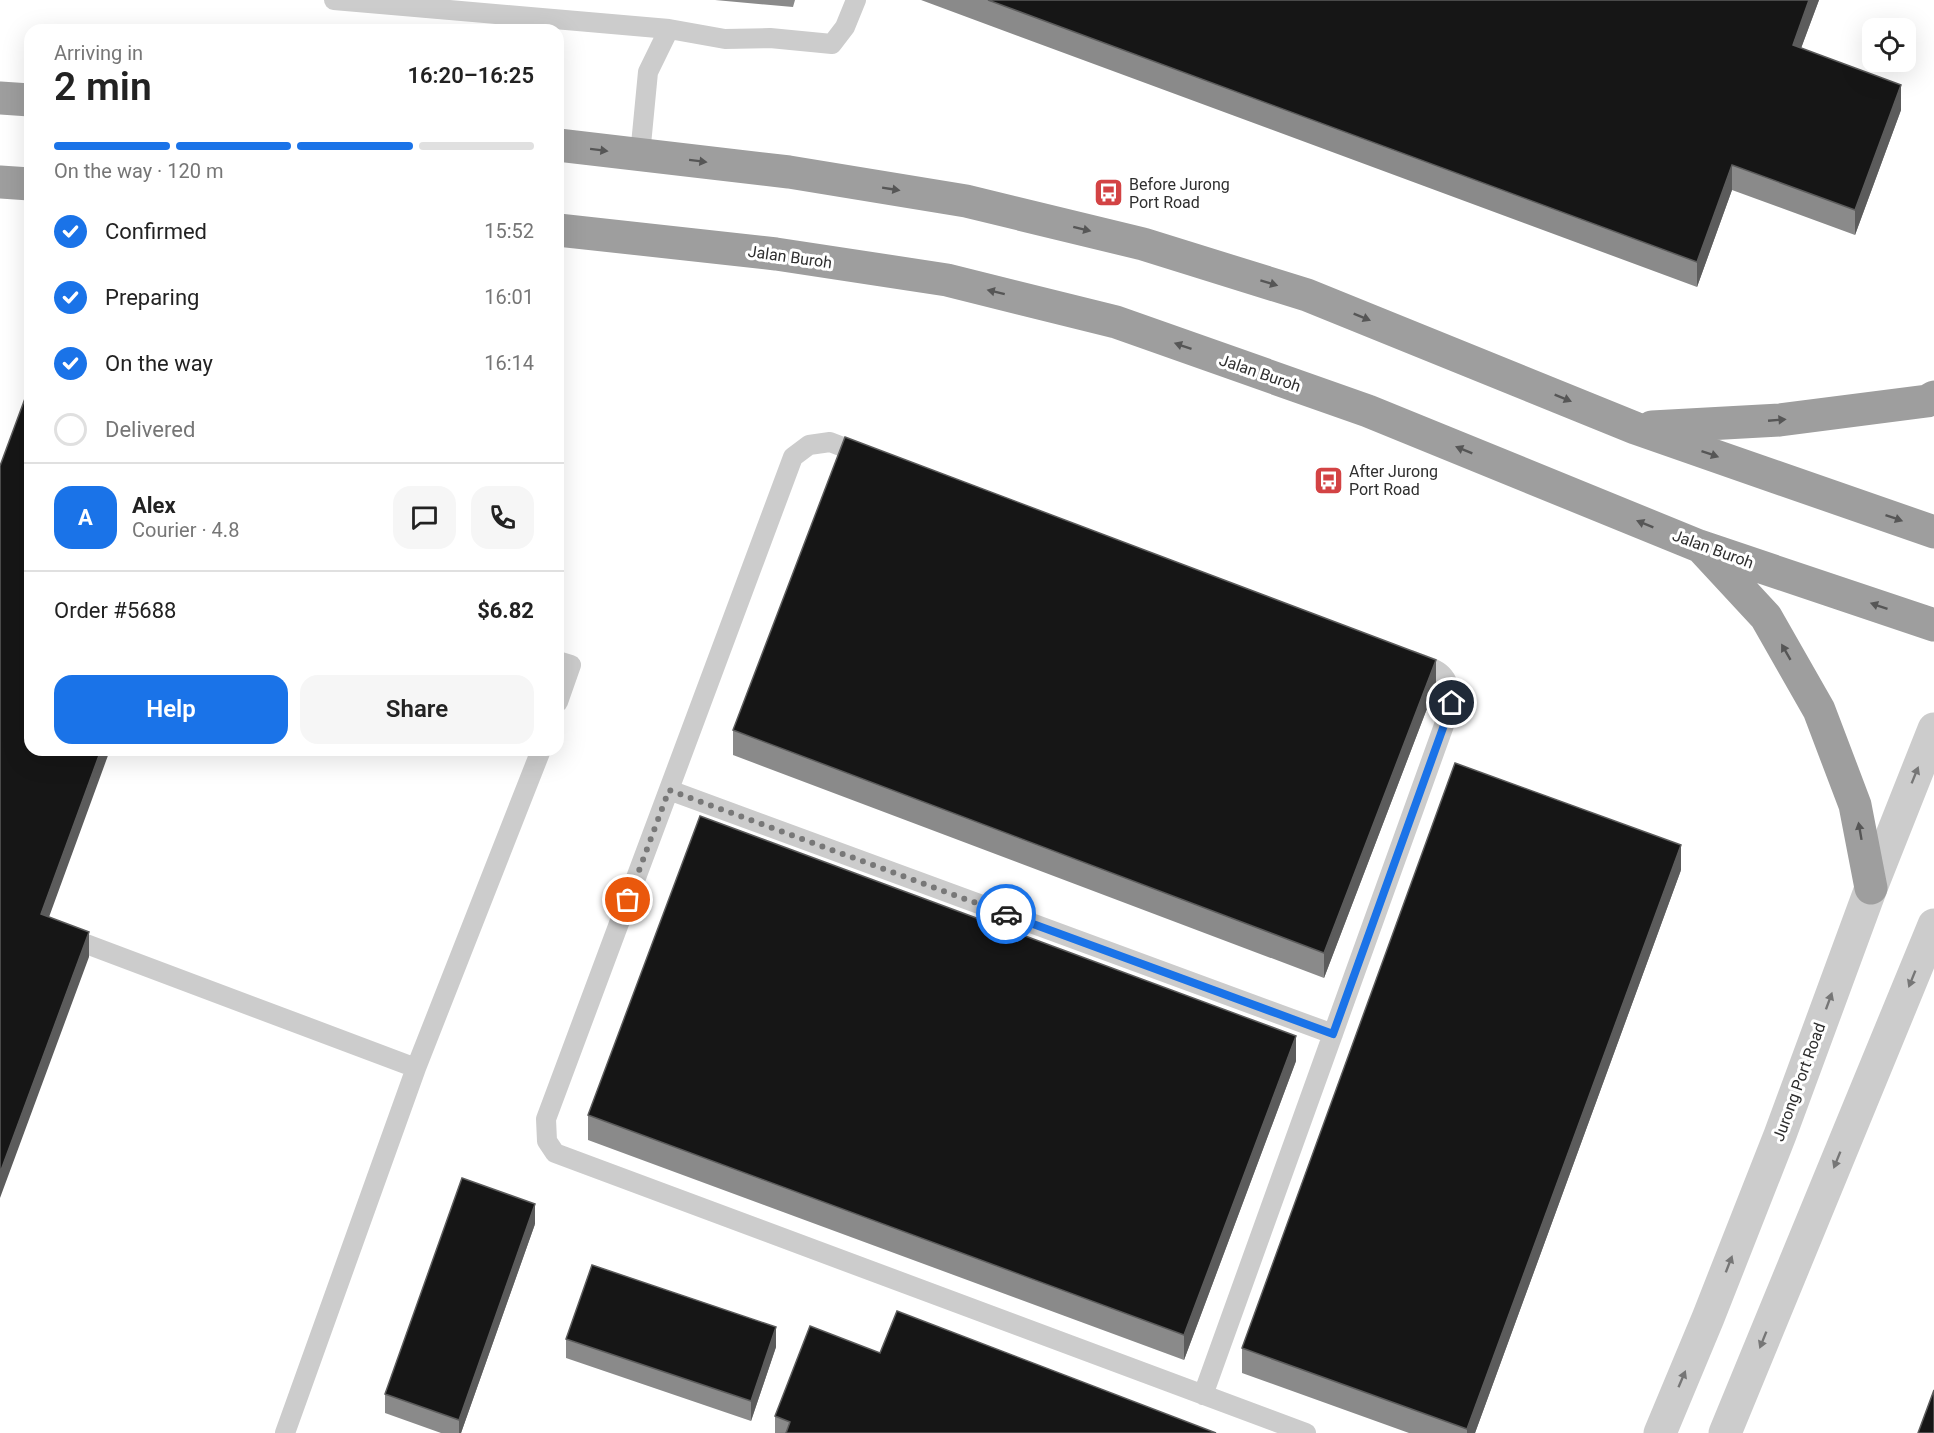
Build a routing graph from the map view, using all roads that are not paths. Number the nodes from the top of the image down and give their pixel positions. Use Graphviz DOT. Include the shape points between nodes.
graph roads {
  1 [pos="334,0"];
  2 [pos="856,0"];
  3 [pos="669,28"];
  4 [pos="0,98"];
  5 [pos="24,100"];
  6 [pos="564,146"];
  7 [pos="640,155"];
  8 [pos="0,182"];
  9 [pos="24,184"];
  10 [pos="564,231"];
  11 [pos="1934,397"];
  12 [pos="1635,428"];
  13 [pos="886,464"];
  14 [pos="1934,532"];
  15 [pos="1699,546"];
  16 [pos="1934,625"];
  17 [pos="1391,652"];
  18 [pos="564,663"];
  19 [pos="564,685"];
  20 [pos="1934,729"];
  21 [pos="539,756"];
  22 [pos="669,790"];
  23 [pos="1871,888"];
  24 [pos="1934,925"];
  25 [pos="58,933"];
  26 [pos="1333,1034"];
  27 [pos="416,1068"];
  28 [pos="1203,1395"];
  29 [pos="285,1433"];
  30 [pos="1306,1433"];
  31 [pos="1660,1433"];
  32 [pos="1725,1433"];
  1 -- 3 [label="lane"];
  2 -- 3 [label="lane" via="845,27 832,44 771,38 725,39"];
  3 -- 7 [label="lane" via="648,72"];
  4 -- 5 [label="highway"];
  6 -- 7 [label="highway, one-way"];
  7 -- 12 [label="highway, one-way" via="789,172 966,201 1143,244 1307,295"];
  8 -- 9 [label="highway"];
  15 -- 10 [label="highway, Jalan Buroh, one-way" via="1368,411 1116,322 947,280 776,254"];
  12 -- 11 [label="highway, one-way" via="1780,420"];
  12 -- 14 [label="highway, one-way"];
  13 -- 22 [label="lane" via="830,442 809,446 793,457"];
  16 -- 15 [label="highway, Jalan Buroh, one-way"];
  23 -- 15 [label="highway, one-way" via="1856,806 1819,710 1766,617"];
  17 -- 26 [label="lane" via="1436,669 1450,684 1452,703"];
  18 -- 19 [label="lane" via="571,665"];
  23 -- 20 [label="street, Jurong Port Road, one-way"];
  21 -- 27 [label="lane"];
  22 -- 26 [label="lane"];
  22 -- 28 [label="lane" via="546,1119 547,1141 555,1153"];
  31 -- 23 [label="street, Jurong Port Road, one-way" via="1780,1135"];
  24 -- 32 [label="street, one-way"];
  25 -- 27 [label="lane"];
  26 -- 28 [label="lane"];
  27 -- 29 [label="lane"];
  28 -- 30 [label="lane"];
}
